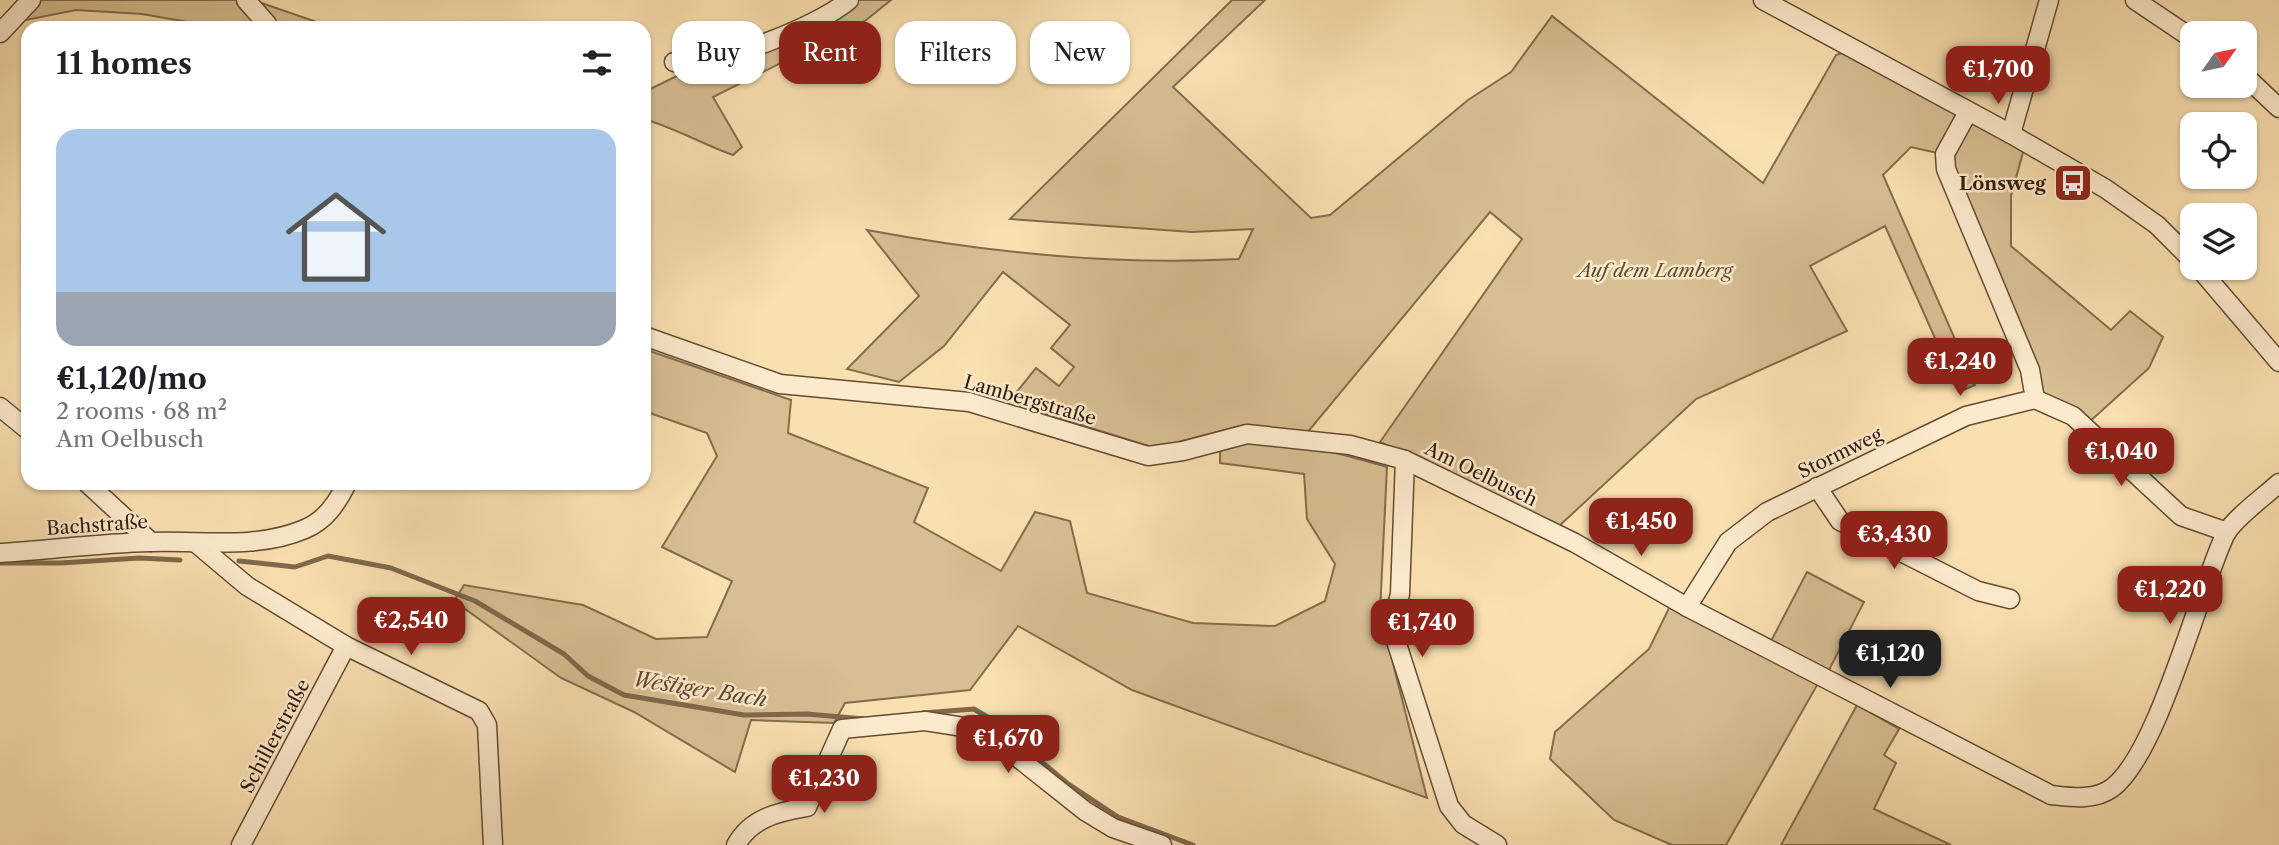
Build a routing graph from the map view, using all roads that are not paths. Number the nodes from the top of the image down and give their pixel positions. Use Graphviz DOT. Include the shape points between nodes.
graph roads {
  1 [pos="31,0"];
  2 [pos="246,0"];
  3 [pos="849,0"];
  4 [pos="1763,0"];
  5 [pos="2049,0"];
  6 [pos="2135,0"];
  7 [pos="264,21"];
  8 [pos="2180,30"];
  9 [pos="0,33"];
  10 [pos="765,42"];
  11 [pos="2258,88"];
  12 [pos="2279,108"];
  13 [pos="1968,112"];
  14 [pos="2011,134"];
  15 [pos="2180,248"];
  16 [pos="2209,280"];
  17 [pos="651,338"];
  18 [pos="2279,362"];
  19 [pos="2035,399"];
  20 [pos="0,407"];
  21 [pos="21,424"];
  22 [pos="1405,460"];
  23 [pos="2279,483"];
  24 [pos="1817,487"];
  25 [pos="95,490"];
  26 [pos="344,490"];
  27 [pos="2227,532"];
  28 [pos="151,542"];
  29 [pos="196,543"];
  30 [pos="0,553"];
  31 [pos="2010,599"];
  32 [pos="1687,607"];
  33 [pos="346,646"];
  34 [pos="241,845"];
  35 [pos="493,845"];
  36 [pos="736,845"];
  37 [pos="1162,845"];
  38 [pos="1497,845"];
  1 -- 9 [label="street"];
  2 -- 7 [label="street"];
  3 -- 10 [label="street"];
  4 -- 13 [label="street"];
  5 -- 14 [label="street"];
  6 -- 8 [label="street"];
  11 -- 12 [label="street"];
  13 -- 14 [label="street"];
  13 -- 19 [label="street" via="1945,154 1946,169 2030,370"];
  14 -- 15 [label="street" via="2106,189 2157,225"];
  16 -- 18 [label="street"];
  17 -- 22 [label="street, Lambergstraße" via="780,384 969,402 1148,456 1183,452 1247,434 1350,445"];
  19 -- 24 [label="street, Stormweg" via="1966,416"];
  19 -- 27 [label="street" via="2073,416 2181,516"];
  20 -- 21 [label="street"];
  22 -- 32 [label="street, Am Oelbusch" via="1575,543"];
  22 -- 38 [label="street" via="1396,641 1449,806 1463,824"];
  23 -- 27 [label="street, Am Oelbusch"];
  24 -- 31 [label="street" via="1840,521 1978,591"];
  24 -- 32 [label="street, Stormweg" via="1767,512 1728,542"];
  25 -- 28 [label="street"];
  26 -- 29 [label="street" via="334,509 307,529 256,540"];
  27 -- 32 [label="street, Am Oelbusch" via="2130,771 2111,789 2084,799 2050,795"];
  28 -- 29 [label="street, Bachstraße"];
  28 -- 30 [label="street, Bachstraße"];
  29 -- 33 [label="street" via="247,586"];
  33 -- 34 [label="street, Schillerstraße"];
  33 -- 35 [label="street" via="479,711 487,725"];
  36 -- 37 [label="street" via="744,831 774,813 807,807 842,729 925,721 983,730 1085,811 1113,828"];
}
